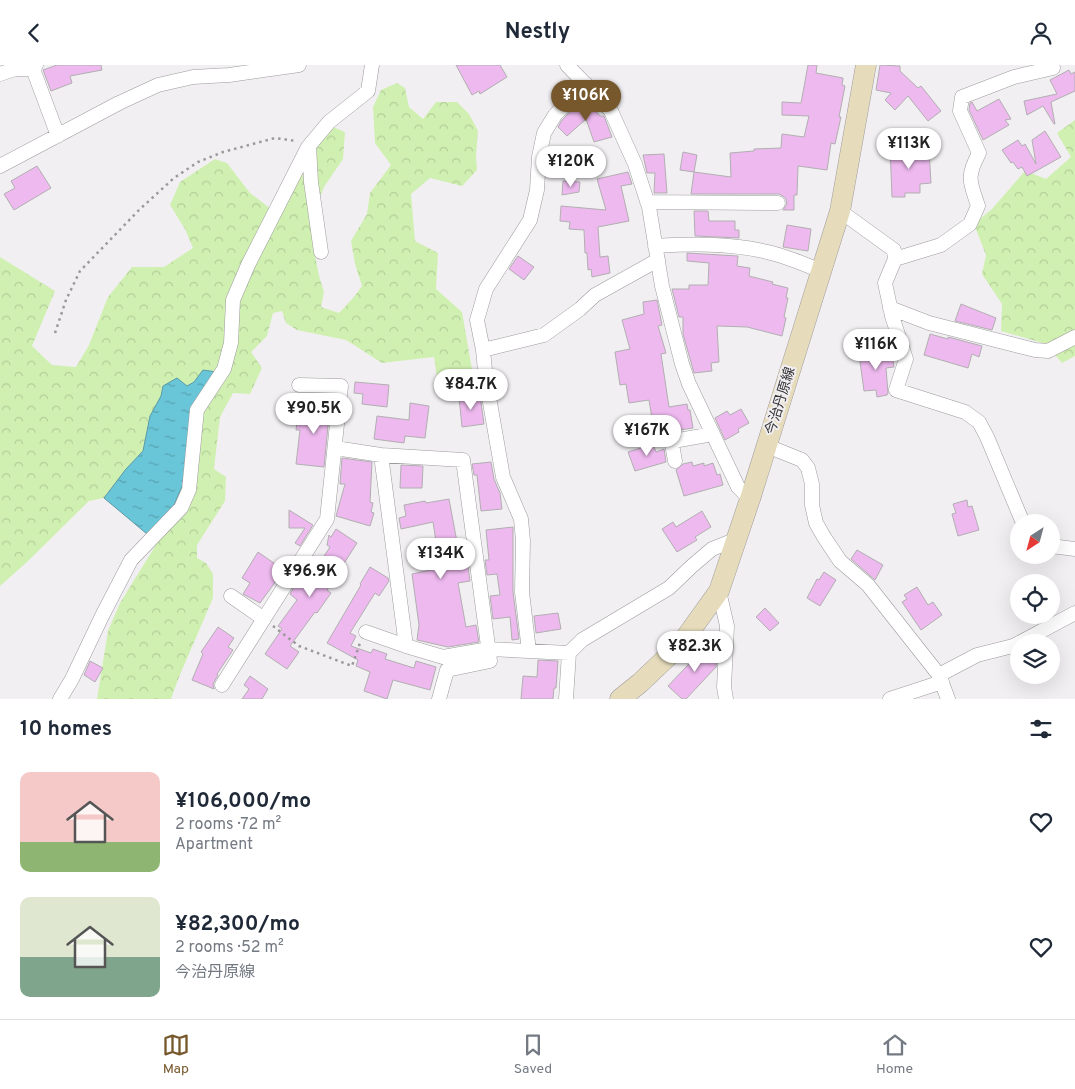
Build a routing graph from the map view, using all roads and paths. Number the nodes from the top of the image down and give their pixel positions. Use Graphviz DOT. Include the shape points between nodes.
graph roads {
  1 [pos="299,65"];
  2 [pos="372,65"];
  3 [pos="567,65"];
  4 [pos="866,65"];
  5 [pos="1052,65"];
  6 [pos="34,67"];
  7 [pos="0,74"];
  8 [pos="586,85"];
  9 [pos="58,136"];
  10 [pos="309,146"];
  11 [pos="0,166"];
  12 [pos="647,202"];
  13 [pos="778,203"];
  14 [pos="840,211"];
  15 [pos="321,252"];
  16 [pos="656,253"];
  17 [pos="895,259"];
  18 [pos="821,271"];
  19 [pos="890,308"];
  20 [pos="54,333"];
  21 [pos="1075,337"];
  22 [pos="483,350"];
  23 [pos="299,385"];
  24 [pos="713,434"];
  25 [pos="767,446"];
  26 [pos="335,448"];
  27 [pos="381,455"];
  28 [pos="675,461"];
  29 [pos="750,499"];
  30 [pos="1019,514"];
  31 [pos="736,539"];
  32 [pos="1060,547"];
  33 [pos="1075,549"];
  34 [pos="719,591"];
  35 [pos="231,596"];
  36 [pos="1075,613"];
  37 [pos="264,619"];
  38 [pos="366,632"];
  39 [pos="1036,634"];
  40 [pos="406,646"];
  41 [pos="1010,647"];
  42 [pos="489,649"];
  43 [pos="529,651"];
  44 [pos="569,653"];
  45 [pos="941,679"];
  46 [pos="222,685"];
  47 [pos="626,697"];
  48 [pos="60,699"];
  49 [pos="438,699"];
  50 [pos="566,699"];
  51 [pos="728,699"];
  52 [pos="890,699"];
  53 [pos="948,699"];
  1 -- 9 [label="street" via="193,77 158,85"];
  2 -- 10 [label="street" via="368,91 329,121"];
  3 -- 8 [label="street"];
  4 -- 14 [label="main road, 今治丹原線"];
  5 -- 17 [label="street" via="1053,68 1014,77 962,97 960,111 978,153 969,178 978,206 970,224 941,245"];
  6 -- 7 [label="street"];
  6 -- 9 [label="street"];
  8 -- 12 [label="street" via="611,111 635,163"];
  8 -- 22 [label="street" via="555,115 544,133 530,220 486,289 477,320"];
  9 -- 11 [label="street"];
  10 -- 15 [label="street"];
  10 -- 20 [label="path" via="292,139 275,138 246,145 198,162 174,179 80,271"];
  10 -- 48 [label="street" via="232,300 231,343 224,369 196,410 189,490 182,507 131,560"];
  12 -- 13 [label="street"];
  12 -- 16 [label="street"];
  14 -- 17 [label="street" via="894,250"];
  14 -- 18 [label="main road, 今治丹原線"];
  16 -- 18 [label="street" via="683,244 725,245 764,251"];
  16 -- 22 [label="street" via="544,335"];
  16 -- 24 [label="street" via="682,364"];
  17 -- 19 [label="street" via="885,283"];
  18 -- 25 [label="main road, 今治丹原線"];
  19 -- 21 [label="street" via="929,323 1034,350 1048,351"];
  19 -- 30 [label="street" via="906,359 896,390 964,412 978,422 988,437"];
  22 -- 43 [label="street" via="503,477 521,519 522,592"];
  23 -- 26 [label="street" via="341,386"];
  24 -- 28 [label="street" via="673,441"];
  24 -- 29 [label="street" via="738,487"];
  25 -- 29 [label="main road, 今治丹原線"];
  25 -- 45 [label="street" via="802,460 808,468 816,523 824,537 840,561 868,585"];
  26 -- 27 [label="street"];
  26 -- 37 [label="street" via="327,519"];
  27 -- 40 [label="street"];
  27 -- 42 [label="street" via="463,460"];
  29 -- 31 [label="main road, 今治丹原線"];
  31 -- 34 [label="main road, 今治丹原線"];
  31 -- 44 [label="street" via="712,549 669,588 582,640"];
  32 -- 33 [label="street"];
  34 -- 47 [label="main road, 今治丹原線" via="681,644"];
  34 -- 51 [label="street" via="727,626 724,687"];
  35 -- 37 [label="street"];
  36 -- 39 [label="street"];
  37 -- 38 [label="path" via="299,646 352,666"];
  37 -- 46 [label="street"];
  38 -- 40 [label="street"];
  40 -- 42 [label="street" via="443,657"];
  41 -- 45 [label="street" via="977,655"];
  42 -- 43 [label="street"];
  42 -- 49 [label="street" via="490,661 447,670"];
  43 -- 44 [label="street"];
  44 -- 50 [label="street"];
  45 -- 52 [label="street"];
  45 -- 53 [label="street"];
}
